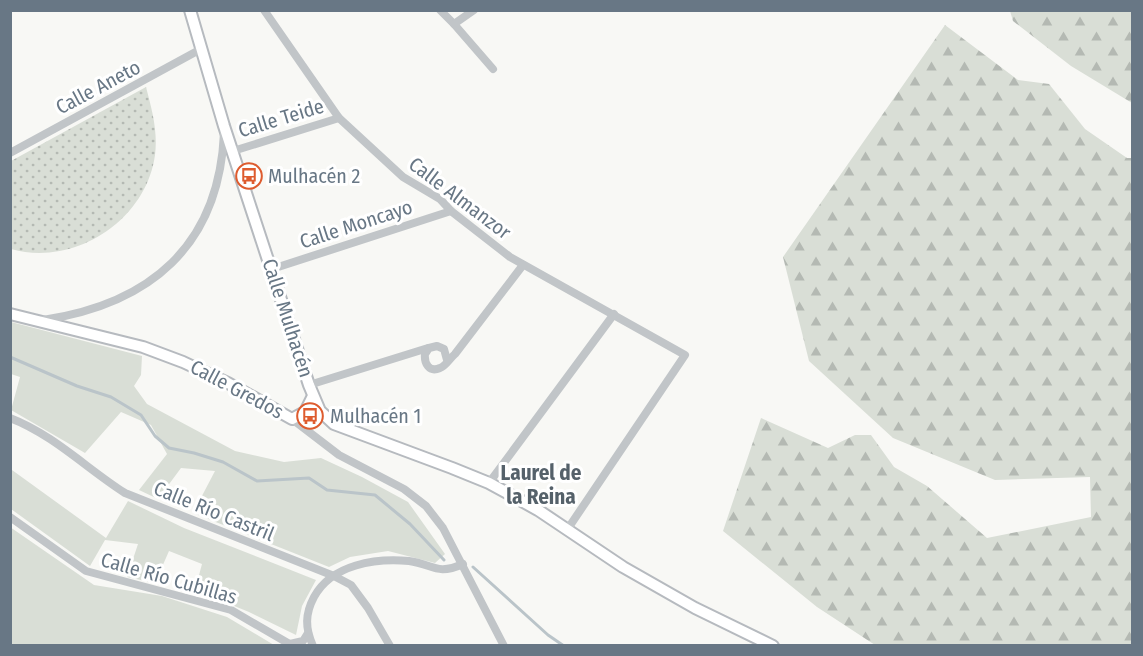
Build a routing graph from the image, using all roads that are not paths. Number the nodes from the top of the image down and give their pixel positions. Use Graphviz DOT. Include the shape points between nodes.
graph roads {
  1 [pos="190,10"];
  2 [pos="264,10"];
  3 [pos="440,10"];
  4 [pos="474,10"];
  5 [pos="454,24"];
  6 [pos="201,49"];
  7 [pos="493,69"];
  8 [pos="339,118"];
  9 [pos="224,126"];
  10 [pos="233,151"];
  11 [pos="10,153"];
  12 [pos="451,211"];
  13 [pos="523,265"];
  14 [pos="272,269"];
  15 [pos="10,314"];
  16 [pos="614,314"];
  17 [pos="35,321"];
  18 [pos="429,348"];
  19 [pos="447,360"];
  20 [pos="309,385"];
  21 [pos="313,396"];
  22 [pos="10,418"];
  23 [pos="292,419"];
  24 [pos="489,483"];
  25 [pos="10,518"];
  26 [pos="567,530"];
  27 [pos="463,564"];
  28 [pos="333,576"];
  29 [pos="308,633"];
  30 [pos="291,645"];
  31 [pos="313,645"];
  32 [pos="390,645"];
  33 [pos="504,645"];
  34 [pos="773,645"];
  1 -- 6 [label="street, Calle Mulhacén"];
  2 -- 8 [label="street, Calle Almanzor"];
  3 -- 5 [label="street"];
  4 -- 5 [label="street"];
  5 -- 7 [label="street"];
  6 -- 9 [label="street, Calle Mulhacén"];
  6 -- 11 [label="street, Calle Aneto"];
  8 -- 10 [label="street, Calle Teide"];
  8 -- 12 [label="street, Calle Almanzor" via="403,177 440,199"];
  9 -- 10 [label="street, Calle Mulhacén"];
  9 -- 17 [label="street" via="223,161 213,195 196,232 176,259 145,285 121,298 67,317"];
  10 -- 14 [label="street, Calle Mulhacén"];
  12 -- 13 [label="street, Calle Almanzor"];
  12 -- 14 [label="street, Calle Moncayo"];
  13 -- 16 [label="street, Calle Almanzor"];
  13 -- 19 [label="street"];
  14 -- 20 [label="street, Calle Mulhacén"];
  15 -- 17 [label="street, Calle Gredos"];
  16 -- 24 [label="street"];
  16 -- 26 [label="street, Calle Almanzor" via="685,355"];
  17 -- 23 [label="street, Calle Gredos" via="143,347 183,362"];
  18 -- 19 [label="street" via="441,347"];
  18 -- 19 [label="street" via="424,358 430,368 441,368"];
  18 -- 20 [label="street"];
  20 -- 21 [label="street, Calle Mulhacén"];
  21 -- 23 [label="street" via="305,412"];
  21 -- 24 [label="street, Calle Mulhacén" via="320,411 333,424"];
  22 -- 28 [label="street, Calle Río Castril" via="64,447 125,494"];
  23 -- 27 [label="street, Calle Gredos" via="339,454 404,489 426,506 444,528"];
  24 -- 26 [label="street, Calle Mulhacén"];
  25 -- 30 [label="street, Calle Río Cubillas" via="86,571 231,610"];
  26 -- 34 [label="street, Calle Mulhacén" via="695,608"];
  27 -- 28 [label="street" via="449,570 412,561 384,560 358,564"];
  27 -- 33 [label="street, Calle Gredos"];
  28 -- 29 [label="street" via="318,590 308,609"];
  28 -- 32 [label="street, Calle Río Castril" via="351,585"];
  29 -- 30 [label="street" via="303,641"];
  29 -- 31 [label="street"];
}
